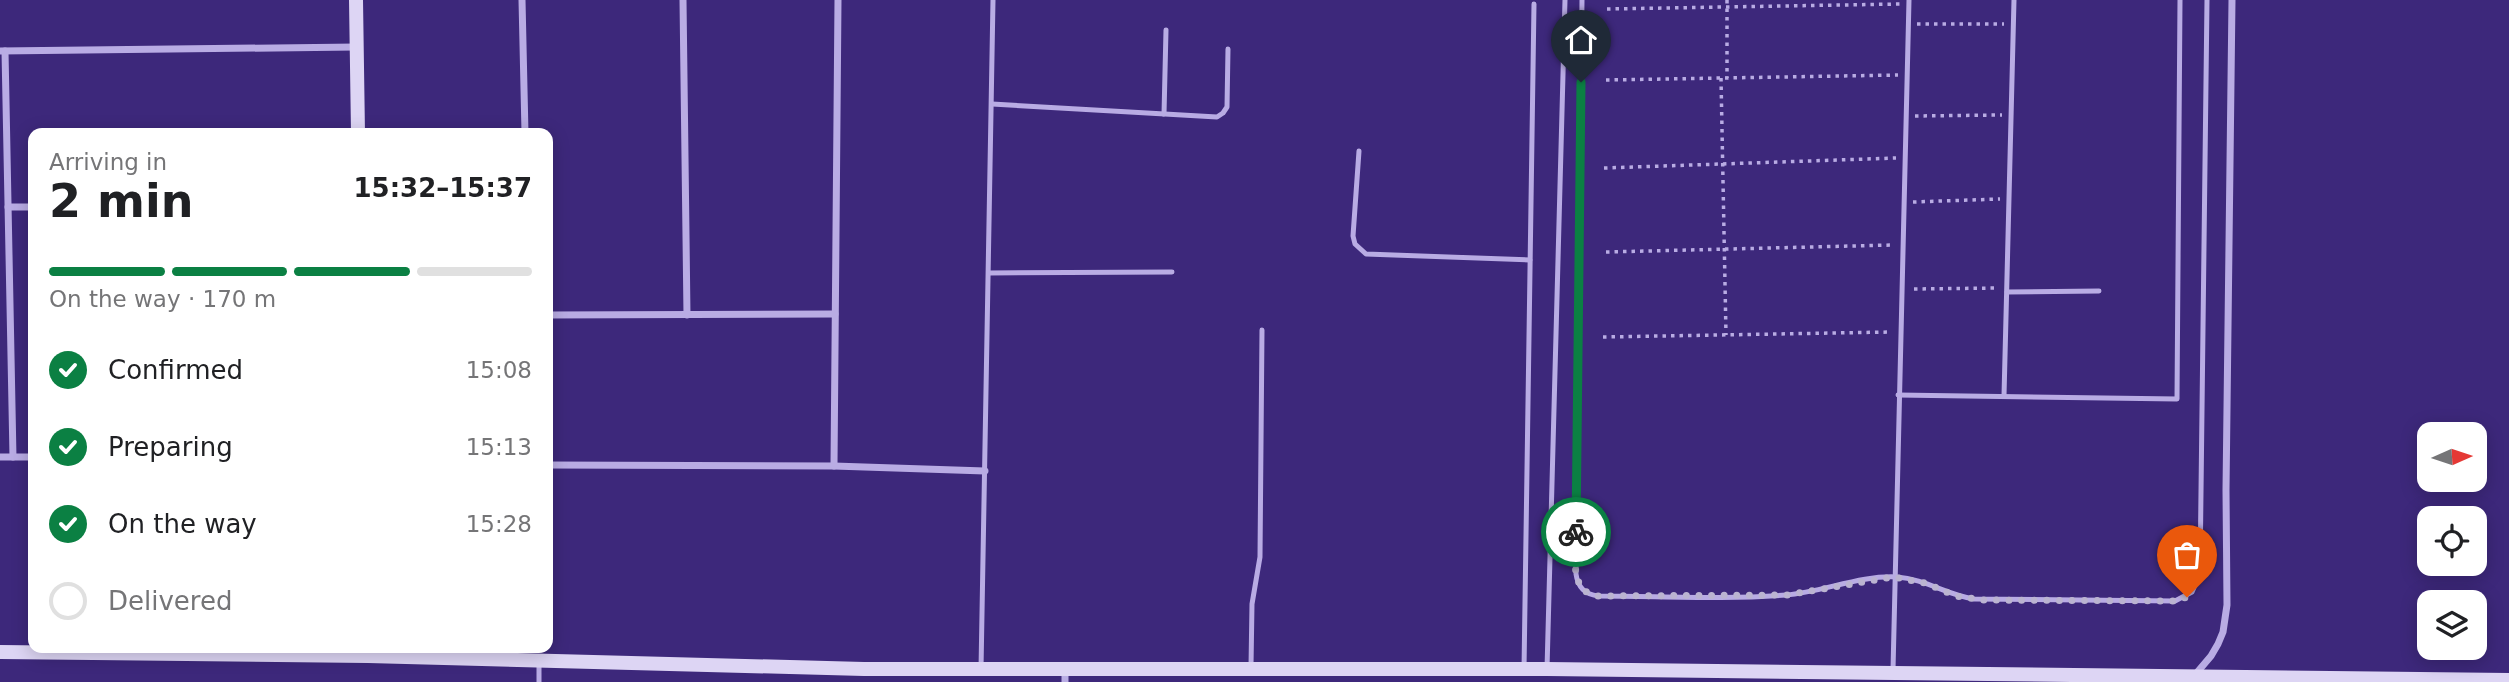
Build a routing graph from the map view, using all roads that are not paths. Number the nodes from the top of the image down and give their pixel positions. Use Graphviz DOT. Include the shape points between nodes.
graph roads {
  1 [pos="356,0"];
  2 [pos="522,0"];
  3 [pos="683,0"];
  4 [pos="838,0"];
  5 [pos="992,0"];
  6 [pos="1565,0"];
  7 [pos="1582,0"];
  8 [pos="2014,0"];
  9 [pos="2180,0"];
  10 [pos="2207,0"];
  11 [pos="2232,0"];
  12 [pos="1909,2"];
  13 [pos="1534,4"];
  14 [pos="1166,30"];
  15 [pos="356,47"];
  16 [pos="1228,49"];
  17 [pos="3,51"];
  18 [pos="992,104"];
  19 [pos="1164,114"];
  20 [pos="358,128"];
  21 [pos="525,128"];
  22 [pos="1359,151"];
  23 [pos="8,207"];
  24 [pos="28,207"];
  25 [pos="1530,260"];
  26 [pos="1172,272"];
  27 [pos="989,273"];
  28 [pos="2007,290"];
  29 [pos="2099,291"];
  30 [pos="835,314"];
  31 [pos="553,315"];
  32 [pos="687,315"];
  33 [pos="1262,330"];
  34 [pos="1898,395"];
  35 [pos="2004,396"];
  36 [pos="0,457"];
  37 [pos="13,457"];
  38 [pos="28,457"];
  39 [pos="553,465"];
  40 [pos="834,466"];
  41 [pos="985,471"];
  42 [pos="1893,577"];
  43 [pos="0,652"];
  44 [pos="28,652"];
  45 [pos="454,653"];
  46 [pos="539,654"];
  47 [pos="981,669"];
  48 [pos="1251,669"];
  49 [pos="1524,669"];
  50 [pos="1547,669"];
  51 [pos="1892,673"];
  52 [pos="864,675"];
  53 [pos="1065,676"];
  54 [pos="1803,677"];
  55 [pos="2193,677"];
  56 [pos="2061,679"];
  57 [pos="2356,680"];
  58 [pos="2509,680"];
  59 [pos="539,682"];
  1 -- 15 [label="street"];
  2 -- 21 [label="street"];
  3 -- 32 [label="street"];
  4 -- 30 [label="street"];
  5 -- 18 [label="lane"];
  6 -- 50 [label="lane"];
  7 -- 42 [label="lane" via="1576,574 1580,587 1598,596 1768,596"];
  8 -- 28 [label="lane"];
  9 -- 35 [label="lane" via="2176,399"];
  10 -- 42 [label="lane" via="2200,574 2196,587 2175,601 1983,600"];
  11 -- 55 [label="street" via="2227,605 2218,644"];
  12 -- 34 [label="lane"];
  13 -- 25 [label="lane"];
  14 -- 19 [label="lane"];
  15 -- 17 [label="street"];
  15 -- 20 [label="street"];
  16 -- 19 [label="lane" via="1227,107 1223,113 1213,117"];
  17 -- 23 [label="street"];
  18 -- 19 [label="lane"];
  18 -- 27 [label="lane"];
  22 -- 25 [label="lane" via="1353,236 1366,254"];
  23 -- 24 [label="street"];
  23 -- 37 [label="street"];
  25 -- 49 [label="lane"];
  26 -- 27 [label="lane"];
  27 -- 41 [label="lane"];
  28 -- 29 [label="lane"];
  28 -- 35 [label="lane"];
  30 -- 32 [label="street"];
  30 -- 40 [label="street"];
  31 -- 32 [label="street"];
  33 -- 48 [label="lane" via="1260,557 1252,604"];
  34 -- 35 [label="lane"];
  34 -- 42 [label="lane"];
  36 -- 37 [label="street"];
  37 -- 38 [label="street"];
  39 -- 40 [label="street"];
  40 -- 41 [label="street"];
  41 -- 47 [label="lane"];
  42 -- 51 [label="lane"];
  43 -- 44 [label="street"];
  45 -- 46 [label="street"];
  46 -- 52 [label="street"];
  46 -- 59 [label="lane"];
  47 -- 52 [label="street"];
  47 -- 53 [label="street"];
  48 -- 49 [label="street"];
  48 -- 53 [label="street"];
  49 -- 50 [label="street"];
  50 -- 54 [label="street"];
  51 -- 54 [label="street"];
  51 -- 56 [label="street"];
  55 -- 56 [label="street"];
  55 -- 57 [label="street"];
  57 -- 58 [label="street"];
}
